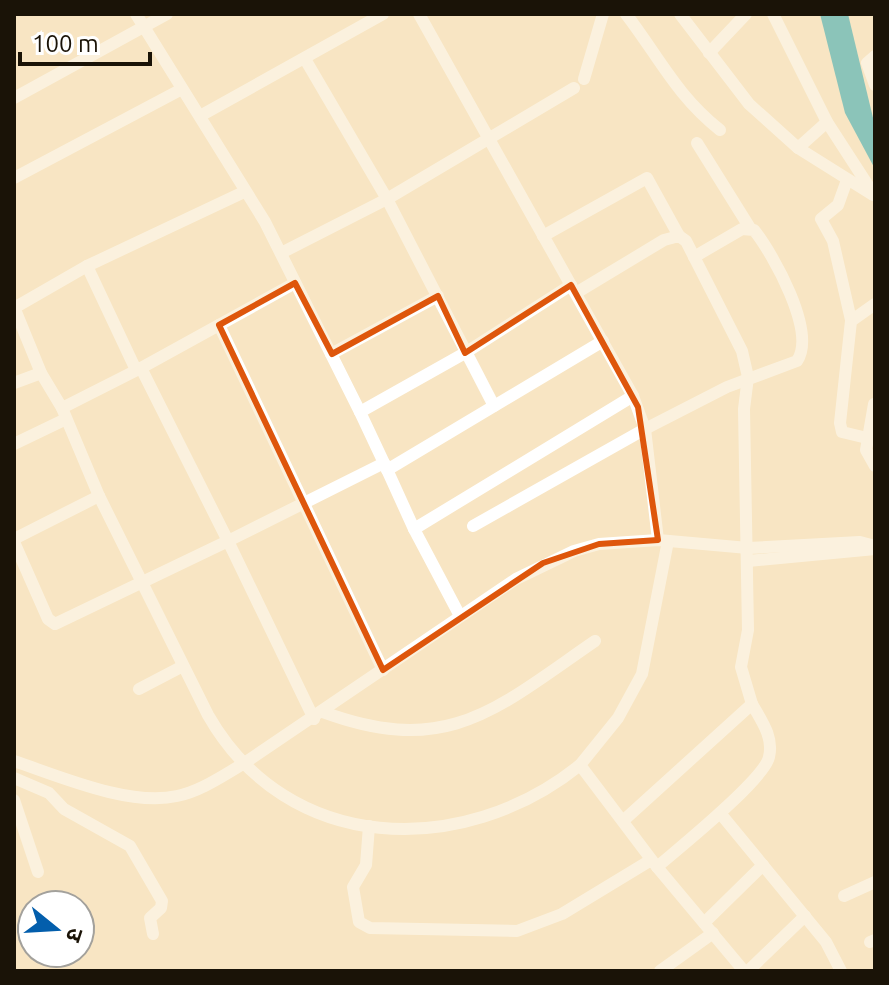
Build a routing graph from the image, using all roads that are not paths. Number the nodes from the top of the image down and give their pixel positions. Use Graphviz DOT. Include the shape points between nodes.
graph roads {
  1 [pos="136,14"];
  2 [pos="167,14"];
  3 [pos="383,14"];
  4 [pos="419,14"];
  5 [pos="603,14"];
  6 [pos="626,14"];
  7 [pos="746,14"];
  8 [pos="773,14"];
  9 [pos="685,16"];
  10 [pos="144,27"];
  11 [pos="709,53"];
  12 [pos="875,56"];
  13 [pos="305,59"];
  14 [pos="875,85"];
  15 [pos="182,89"];
  16 [pos="14,98"];
  17 [pos="200,116"];
  18 [pos="827,122"];
  19 [pos="720,130"];
  20 [pos="490,137"];
  21 [pos="697,143"];
  22 [pos="798,148"];
  23 [pos="14,178"];
  24 [pos="847,180"];
  25 [pos="244,192"];
  26 [pos="874,195"];
  27 [pos="387,199"];
  28 [pos="750,228"];
  29 [pos="543,236"];
  30 [pos="679,236"];
  31 [pos="281,253"];
  32 [pos="694,257"];
  33 [pos="87,266"];
  34 [pos="295,283"];
  35 [pos="574,289"];
  36 [pos="438,296"];
  37 [pos="875,304"];
  38 [pos="14,308"];
  39 [pos="851,320"];
  40 [pos="219,325"];
  41 [pos="603,341"];
  42 [pos="465,353"];
  43 [pos="331,354"];
  44 [pos="139,369"];
  45 [pos="41,373"];
  46 [pos="748,377"];
  47 [pos="14,383"];
  48 [pos="633,396"];
  49 [pos="874,404"];
  50 [pos="494,406"];
  51 [pos="360,412"];
  52 [pos="64,413"];
  53 [pos="645,429"];
  54 [pos="867,438"];
  55 [pos="14,444"];
  56 [pos="875,466"];
  57 [pos="385,467"];
  58 [pos="99,496"];
  59 [pos="304,502"];
  60 [pos="473,526"];
  61 [pos="414,529"];
  62 [pos="14,540"];
  63 [pos="663,540"];
  64 [pos="228,541"];
  65 [pos="875,547"];
  66 [pos="748,554"];
  67 [pos="143,584"];
  68 [pos="460,616"];
  69 [pos="595,641"];
  70 [pos="183,666"];
  71 [pos="383,670"];
  72 [pos="139,689"];
  73 [pos="752,704"];
  74 [pos="318,715"];
  75 [pos="14,761"];
  76 [pos="243,764"];
  77 [pos="580,765"];
  78 [pos="14,778"];
  79 [pos="14,800"];
  80 [pos="720,813"];
  81 [pos="624,820"];
  82 [pos="369,826"];
  83 [pos="654,863"];
  84 [pos="763,865"];
  85 [pos="38,872"];
  86 [pos="875,882"];
  87 [pos="844,896"];
  88 [pos="805,916"];
  89 [pos="704,923"];
  90 [pos="713,933"];
  91 [pos="153,934"];
  92 [pos="660,971"];
  93 [pos="746,971"];
  94 [pos="841,971"];
  1 -- 10 [label="street"];
  2 -- 10 [label="street"];
  3 -- 13 [label="street"];
  4 -- 20 [label="street"];
  5 -- 20 [label="street" via="579,84"];
  6 -- 19 [label="street" via="668,77"];
  7 -- 11 [label="street"];
  8 -- 18 [label="street"];
  9 -- 11 [label="street"];
  10 -- 15 [label="street"];
  10 -- 16 [label="street"];
  11 -- 22 [label="street" via="749,104"];
  12 -- 14 [label="street" via="867,61"];
  13 -- 17 [label="street"];
  13 -- 27 [label="street"];
  15 -- 17 [label="street"];
  15 -- 23 [label="street"];
  17 -- 25 [label="street"];
  18 -- 22 [label="street"];
  18 -- 26 [label="street"];
  20 -- 27 [label="street"];
  20 -- 29 [label="street"];
  21 -- 28 [label="street"];
  22 -- 24 [label="street"];
  24 -- 26 [label="street"];
  24 -- 39 [label="street" via="840,203 821,219 833,241"];
  25 -- 31 [label="street"];
  25 -- 33 [label="street"];
  27 -- 31 [label="street"];
  27 -- 36 [label="street"];
  28 -- 32 [label="street"];
  28 -- 46 [label="street" via="790,291 802,344 801,355 792,364"];
  29 -- 30 [label="street" via="647,178"];
  29 -- 35 [label="street"];
  30 -- 32 [label="street"];
  30 -- 35 [label="street"];
  31 -- 34 [label="street"];
  32 -- 46 [label="street" via="734,330"];
  33 -- 38 [label="street"];
  33 -- 44 [label="street"];
  34 -- 40 [label="street"];
  34 -- 43 [label="street"];
  35 -- 41 [label="street"];
  35 -- 42 [label="street"];
  36 -- 42 [label="street"];
  36 -- 43 [label="street"];
  37 -- 39 [label="street"];
  38 -- 45 [label="street"];
  39 -- 54 [label="street" via="840,428"];
  40 -- 44 [label="street"];
  40 -- 59 [label="street"];
  41 -- 48 [label="street"];
  41 -- 50 [label="street"];
  42 -- 50 [label="street"];
  42 -- 51 [label="street"];
  43 -- 51 [label="street"];
  44 -- 52 [label="street"];
  44 -- 64 [label="street"];
  45 -- 47 [label="street"];
  45 -- 52 [label="street"];
  46 -- 53 [label="street"];
  46 -- 66 [label="street"];
  48 -- 53 [label="street"];
  48 -- 61 [label="street"];
  49 -- 54 [label="street"];
  50 -- 57 [label="street"];
  51 -- 57 [label="street"];
  52 -- 55 [label="street"];
  52 -- 58 [label="street"];
  53 -- 60 [label="street"];
  53 -- 63 [label="street"];
  54 -- 56 [label="street" via="867,455"];
  57 -- 59 [label="street"];
  57 -- 61 [label="street"];
  58 -- 62 [label="street"];
  58 -- 67 [label="street"];
  59 -- 64 [label="street"];
  59 -- 71 [label="street"];
  61 -- 68 [label="street"];
  62 -- 67 [label="street" via="48,619 55,624"];
  63 -- 66 [label="street"];
  63 -- 68 [label="street" via="599,544 543,563"];
  63 -- 77 [label="street" via="642,674 618,718"];
  64 -- 67 [label="street"];
  64 -- 74 [label="street"];
  65 -- 66 [label="street" via="860,542"];
  66 -- 73 [label="street" via="748,630 741,667"];
  67 -- 70 [label="street"];
  68 -- 71 [label="street"];
  69 -- 74 [label="street" via="518,693 458,725 384,731"];
  70 -- 72 [label="street"];
  70 -- 76 [label="street" via="219,734"];
  71 -- 74 [label="street"];
  73 -- 80 [label="street" via="767,732 769,759"];
  73 -- 81 [label="street"];
  74 -- 76 [label="street"];
  75 -- 76 [label="street" via="148,798 186,794"];
  76 -- 82 [label="street" via="278,794"];
  77 -- 81 [label="street"];
  77 -- 82 [label="street" via="514,805 461,824"];
  78 -- 91 [label="street" via="44,791 64,809 133,849 162,901 150,918"];
  79 -- 85 [label="street"];
  80 -- 83 [label="street"];
  80 -- 84 [label="street"];
  81 -- 83 [label="street"];
  82 -- 83 [label="street" via="366,865 353,887 359,922 370,928 517,931 562,914"];
  83 -- 89 [label="street"];
  84 -- 88 [label="street"];
  84 -- 89 [label="street"];
  86 -- 87 [label="street"];
  88 -- 93 [label="street"];
  88 -- 94 [label="street"];
  89 -- 90 [label="street"];
  90 -- 92 [label="street"];
  90 -- 93 [label="street"];
}
